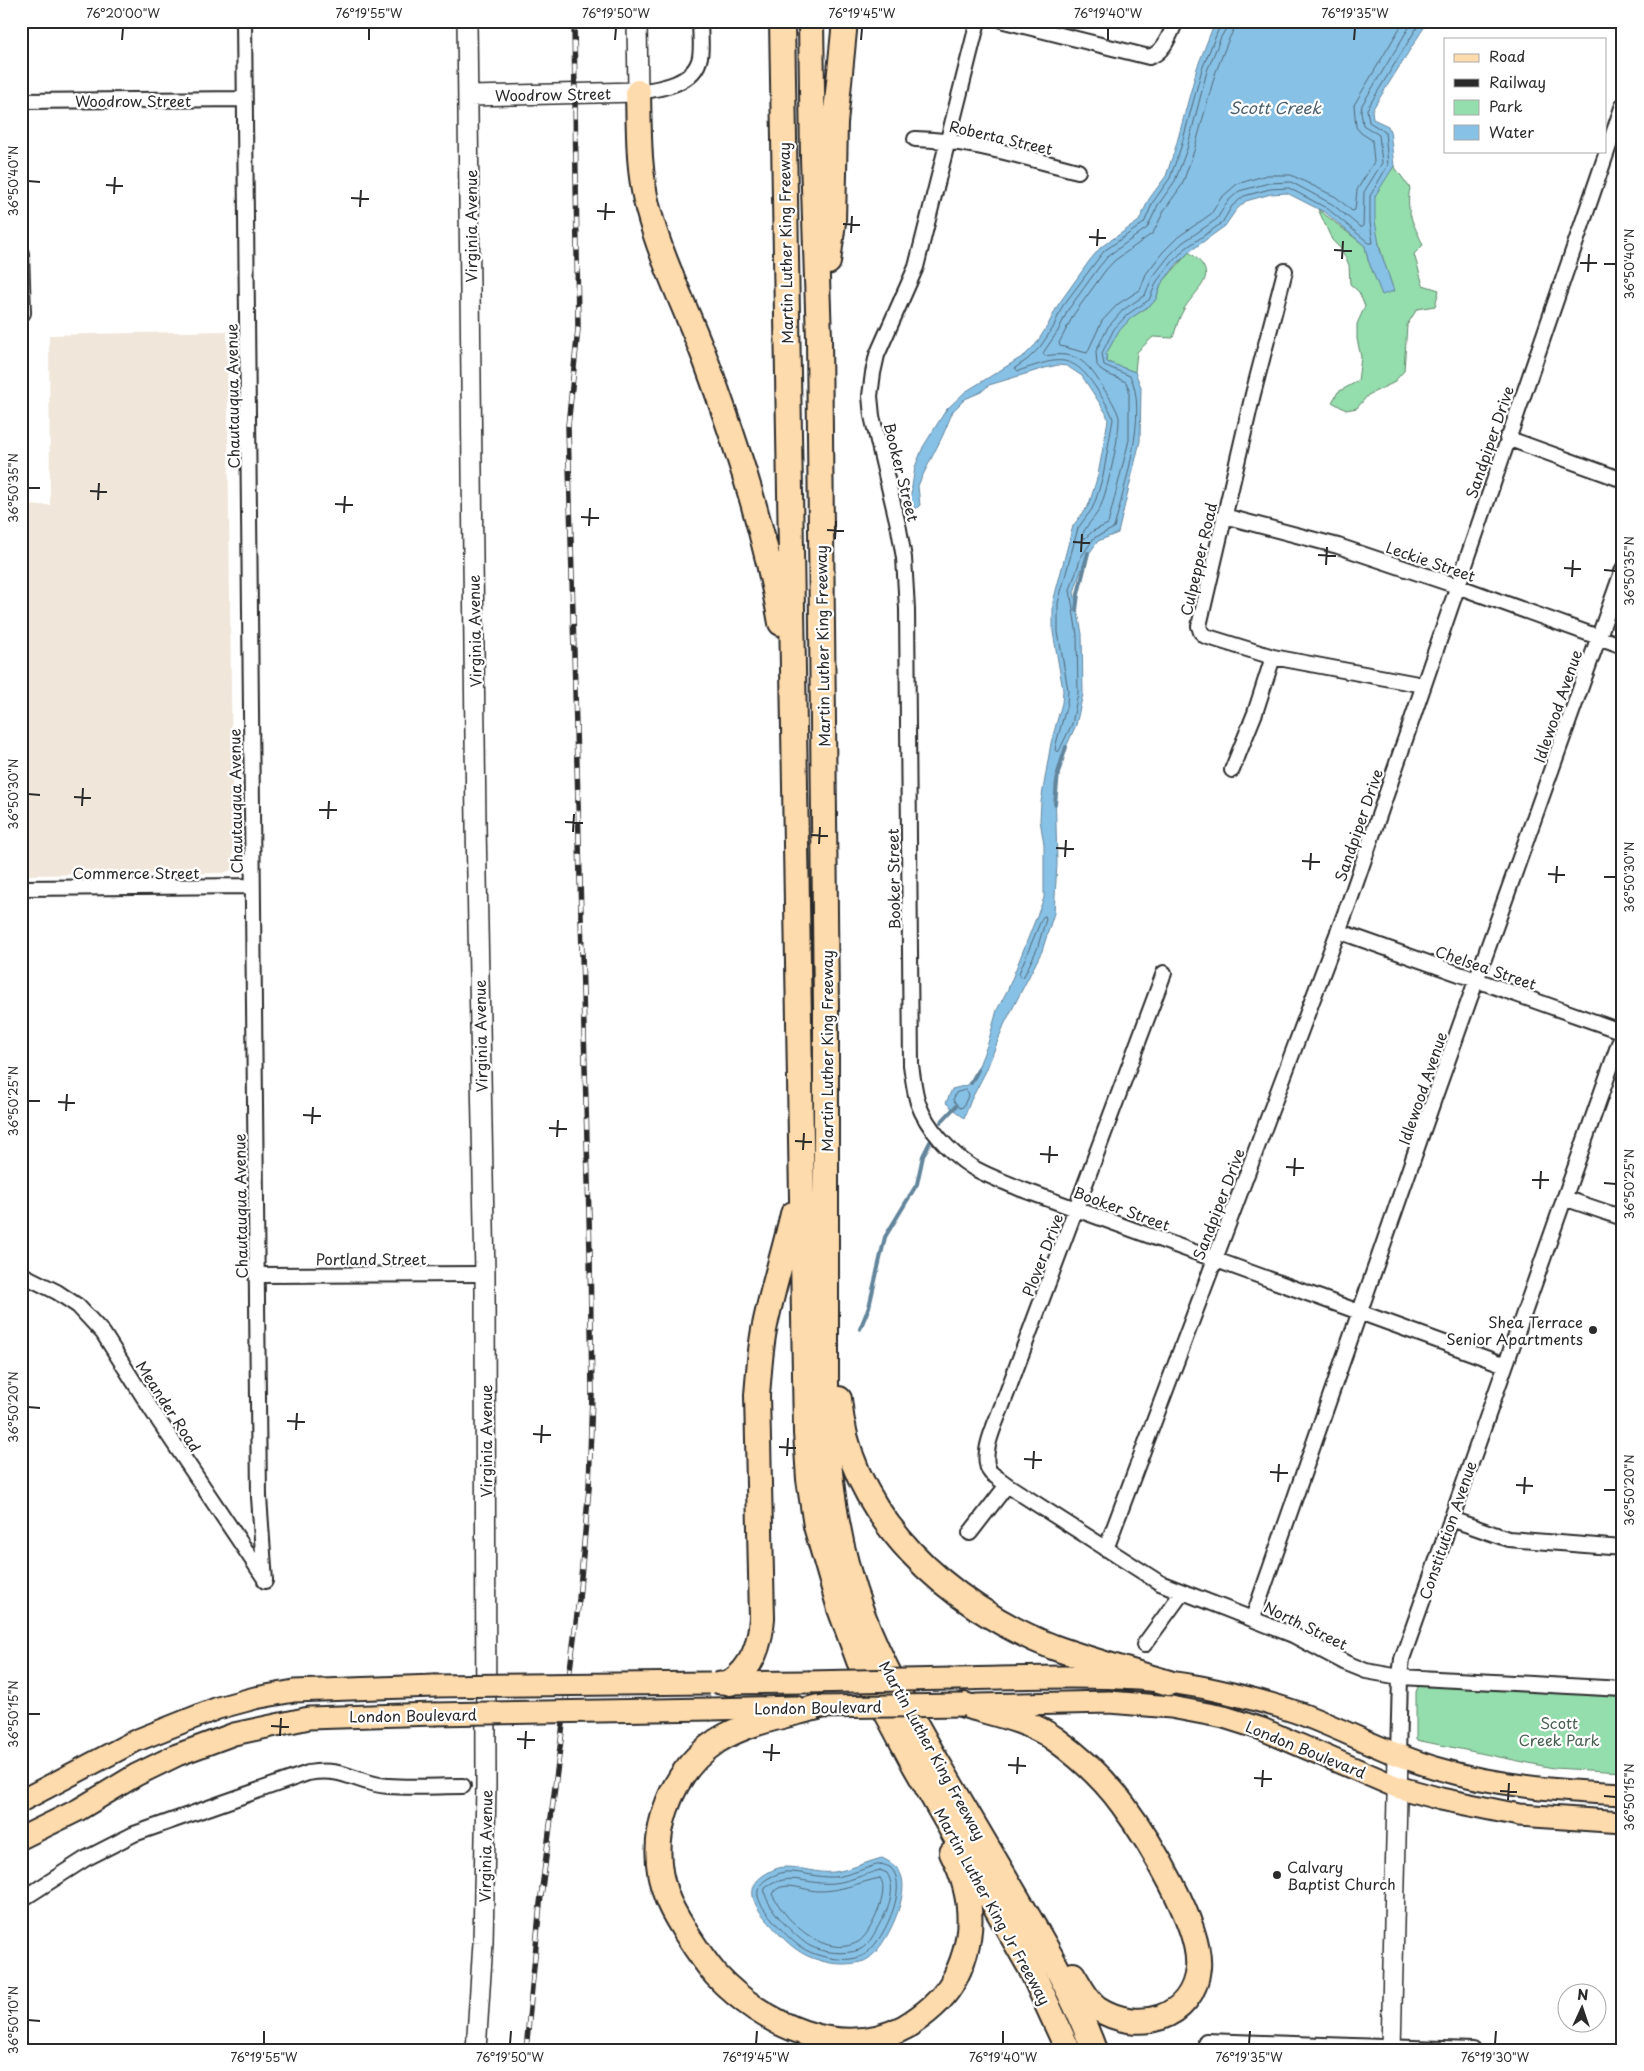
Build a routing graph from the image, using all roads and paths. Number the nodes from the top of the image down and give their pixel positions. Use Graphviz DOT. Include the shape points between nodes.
graph roads {
  1 [pos="244,21"];
  2 [pos="467,21"];
  3 [pos="637,21"];
  4 [pos="700,21"];
  5 [pos="782,21"];
  6 [pos="811,21"];
  7 [pos="828,21"];
  8 [pos="846,21"];
  9 [pos="978,21"];
  10 [pos="1004,21"];
  11 [pos="1176,21"];
  12 [pos="638,92"];
  13 [pos="468,96"];
  14 [pos="244,99"];
  15 [pos="21,100"];
  16 [pos="1623,105"];
  17 [pos="915,139"];
  18 [pos="949,140"];
  19 [pos="813,158"];
  20 [pos="1078,171"];
  21 [pos="21,253"];
  22 [pos="1284,271"];
  23 [pos="23,313"];
  24 [pos="820,338"];
  25 [pos="1507,438"];
  26 [pos="1623,480"];
  27 [pos="1224,516"];
  28 [pos="1623,569"];
  29 [pos="1457,586"];
  30 [pos="1598,638"];
  31 [pos="1623,646"];
  32 [pos="1273,657"];
  33 [pos="1423,685"];
  34 [pos="794,702"];
  35 [pos="1232,770"];
  36 [pos="252,886"];
  37 [pos="21,888"];
  38 [pos="1338,932"];
  39 [pos="1164,973"];
  40 [pos="1477,981"];
  41 [pos="1623,1032"];
  42 [pos="801,1140"];
  43 [pos="1564,1198"];
  44 [pos="1077,1209"];
  45 [pos="1623,1218"];
  46 [pos="1214,1260"];
  47 [pos="827,1263"];
  48 [pos="21,1274"];
  49 [pos="485,1274"];
  50 [pos="256,1275"];
  51 [pos="1360,1312"];
  52 [pos="1505,1364"];
  53 [pos="1007,1485"];
  54 [pos="1451,1519"];
  55 [pos="970,1533"];
  56 [pos="1623,1548"];
  57 [pos="1106,1549"];
  58 [pos="265,1580"];
  59 [pos="1182,1593"];
  60 [pos="1253,1618"];
  61 [pos="1144,1645"];
  62 [pos="1400,1677"];
  63 [pos="720,1683"];
  64 [pos="1169,1683"];
  65 [pos="1623,1689"];
  66 [pos="964,1705"];
  67 [pos="818,1707"];
  68 [pos="1398,1756"];
  69 [pos="914,1764"];
  70 [pos="463,1786"];
  71 [pos="1397,1787"];
  72 [pos="1623,1794"];
  73 [pos="21,1801"];
  74 [pos="1623,1822"];
  75 [pos="21,1838"];
  76 [pos="21,1900"];
  77 [pos="1019,1900"];
  78 [pos="1206,2041"];
  79 [pos="1391,2048"];
  80 [pos="476,2050"];
  81 [pos="1068,2050"];
  82 [pos="1094,2050"];
  83 [pos="1473,2050"];
  1 -- 14 [label="street, Chautauqua Avenue"];
  2 -- 13 [label="street, Virginia Avenue"];
  3 -- 12 [label="street"];
  4 -- 12 [label="street" via="700,58 693,70 682,80 663,88"];
  5 -- 34 [label="highway, Martin Luther King Freeway"];
  6 -- 19 [label="highway"];
  7 -- 19 [label="highway"];
  8 -- 24 [label="highway" via="835,123 833,222"];
  9 -- 18 [label="street, Booker Street"];
  10 -- 11 [label="street" via="1145,56 1156,55 1161,50"];
  12 -- 13 [label="street, Woodrow Street"];
  12 -- 34 [label="highway" via="642,177 648,208 660,247 706,361 754,504 776,594"];
  13 -- 49 [label="street, Virginia Avenue" via="476,826"];
  14 -- 15 [label="street, Woodrow Street"];
  14 -- 36 [label="street, Chautauqua Avenue"];
  16 -- 25 [label="street, Sandpiper Drive"];
  17 -- 18 [label="street, Roberta Street"];
  18 -- 20 [label="street, Roberta Street"];
  18 -- 44 [label="street, Booker Street" via="916,267 877,355 870,396 875,431 899,529 906,600 911,1065 919,1104 946,1146 974,1168"];
  19 -- 24 [label="highway, Martin Luther King Freeway"];
  21 -- 23 [label="street"];
  22 -- 27 [label="street, Culpepper Road"];
  24 -- 47 [label="highway, Martin Luther King Freeway"];
  25 -- 26 [label="street"];
  25 -- 29 [label="street, Sandpiper Drive"];
  27 -- 29 [label="street, Leckie Street" via="1338,546"];
  27 -- 32 [label="street, Culpepper Road" via="1199,626 1201,632"];
  28 -- 30 [label="street, Idlewood Avenue"];
  29 -- 30 [label="street, Leckie Street"];
  29 -- 33 [label="street, Sandpiper Drive"];
  30 -- 31 [label="street, Leckie Street"];
  30 -- 40 [label="street, Idlewood Avenue"];
  32 -- 33 [label="street, Culpepper Road"];
  32 -- 35 [label="street"];
  33 -- 38 [label="street, Sandpiper Drive"];
  34 -- 42 [label="highway, Martin Luther King Freeway"];
  36 -- 37 [label="street, Commerce Street"];
  36 -- 50 [label="street, Chautauqua Avenue"];
  38 -- 40 [label="street, Chelsea Street"];
  38 -- 46 [label="street, Sandpiper Drive"];
  39 -- 44 [label="street, Plover Drive"];
  40 -- 41 [label="street, Chelsea Street"];
  40 -- 51 [label="street, Idlewood Avenue"];
  41 -- 43 [label="street, Constitution Avenue"];
  42 -- 63 [label="highway" via="794,1206 760,1358 757,1395 760,1636 749,1666 740,1676"];
  42 -- 69 [label="highway, Martin Luther King Freeway" via="806,1433 816,1526 859,1661"];
  43 -- 45 [label="street"];
  43 -- 52 [label="street, Constitution Avenue"];
  44 -- 46 [label="street, Booker Street"];
  44 -- 53 [label="street, Plover Drive" via="986,1451 989,1470"];
  46 -- 51 [label="street, Booker Street"];
  46 -- 57 [label="street, Sandpiper Drive"];
  47 -- 64 [label="highway" via="837,1339 839,1402 846,1440 858,1472 883,1518 905,1547 959,1595 1020,1632 1087,1658"];
  47 -- 77 [label="highway, Martin Luther King Freeway" via="828,1458 852,1582 862,1613 897,1690"];
  48 -- 58 [label="street, Meander Road" via="78,1306 98,1327"];
  49 -- 50 [label="street, Portland Street"];
  49 -- 80 [label="street, Virginia Avenue" via="486,1785 484,1943"];
  50 -- 58 [label="street, Chautauqua Avenue" via="259,1497"];
  51 -- 52 [label="street, Booker Street"];
  51 -- 60 [label="street, Idlewood Avenue"];
  52 -- 54 [label="street, Constitution Avenue"];
  53 -- 55 [label="street"];
  53 -- 57 [label="street, North Street"];
  54 -- 56 [label="street" via="1508,1539"];
  54 -- 62 [label="street, Constitution Avenue" via="1402,1659"];
  57 -- 59 [label="street, North Street"];
  59 -- 60 [label="street, North Street"];
  59 -- 61 [label="street"];
  60 -- 62 [label="street, North Street" via="1352,1666"];
  62 -- 65 [label="street, North Street"];
  62 -- 68 [label="street, Constitution Avenue"];
  63 -- 64 [label="main road, London Boulevard, bridge" via="1075,1678"];
  63 -- 73 [label="main road, London Boulevard, bridge" via="308,1690 256,1698 218,1708 134,1741"];
  64 -- 68 [label="main road, London Boulevard" via="1214,1689 1296,1712"];
  66 -- 67 [label="main road, London Boulevard, bridge"];
  66 -- 71 [label="main road, London Boulevard" via="1109,1702 1171,1706 1262,1729"];
  66 -- 77 [label="highway" via="1031,1725 1054,1739 1100,1779 1122,1804 1167,1878 1190,1928 1197,1949 1198,1968 1194,1983 1179,2006 1156,2020 1124,2020 1109,2014 1086,1996"];
  67 -- 69 [label="highway" via="746,1727 709,1747 689,1767 670,1797 659,1842 660,1876 666,1895 674,1914 701,1955 741,1997 802,2033 841,2041 860,2040 898,2030 932,2008 945,1994 964,1958 969,1938 968,1897 958,1864"];
  67 -- 75 [label="main road, London Boulevard, bridge" via="309,1718 234,1734 177,1755"];
  68 -- 71 [label="street, Constitution Avenue"];
  68 -- 72 [label="main road, London Boulevard" via="1437,1769 1517,1786"];
  69 -- 81 [label="highway, Martin Luther King Jr Freeway" via="1030,1967"];
  70 -- 76 [label="street" via="388,1786 335,1771 308,1774 134,1834 85,1859"];
  71 -- 74 [label="main road, London Boulevard" via="1519,1815"];
  71 -- 79 [label="street, Constitution Avenue"];
  77 -- 82 [label="highway, Martin Luther King Jr Freeway" via="1055,1965"];
  78 -- 79 [label="street"];
  79 -- 83 [label="street"];
}
